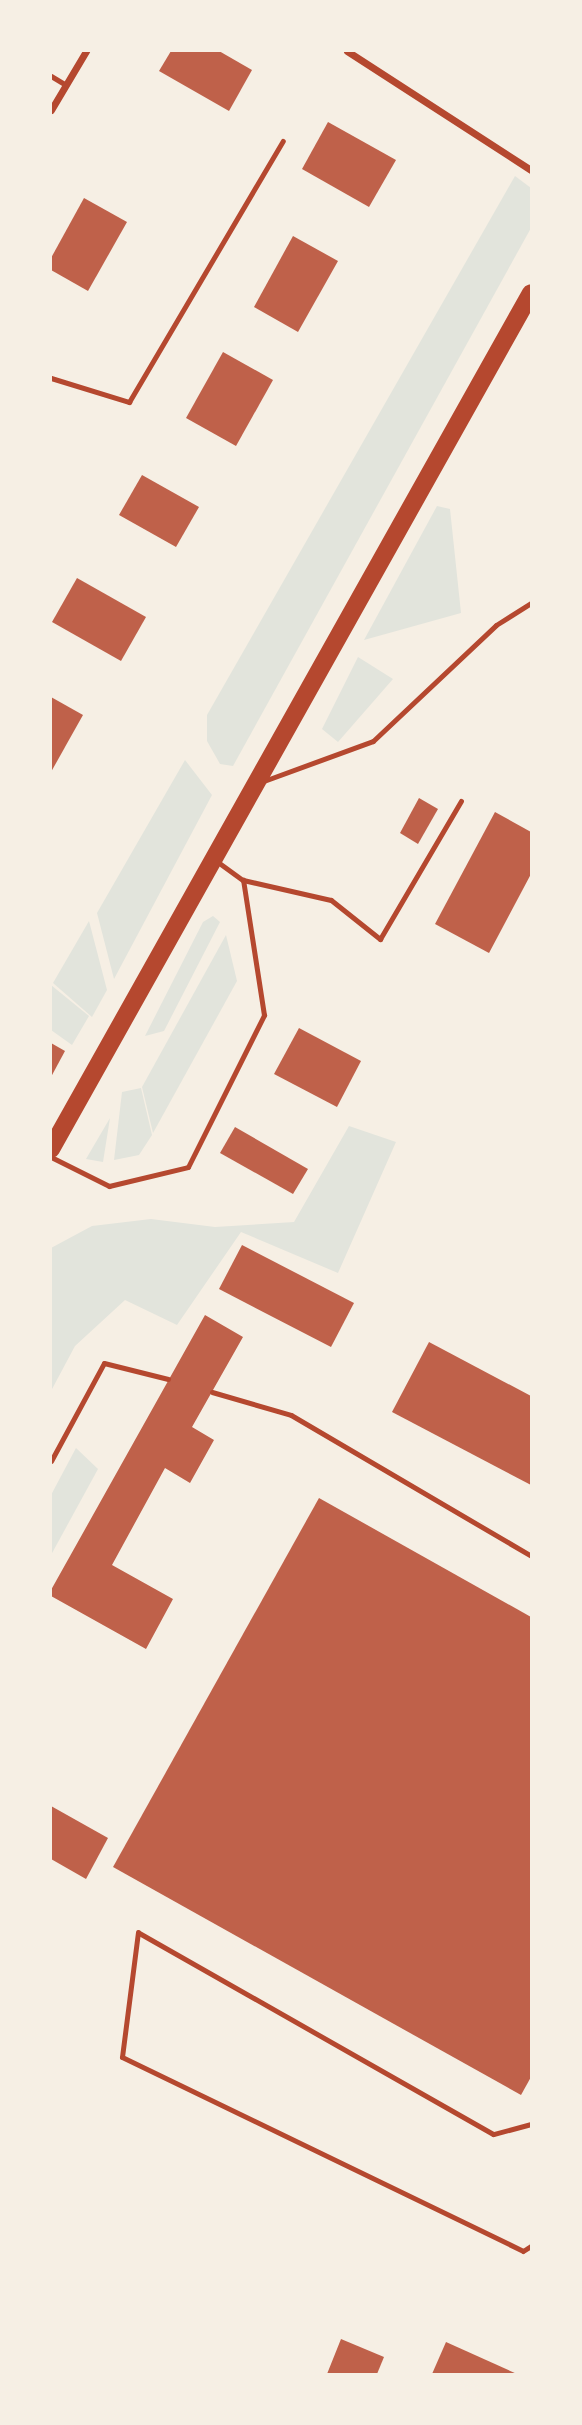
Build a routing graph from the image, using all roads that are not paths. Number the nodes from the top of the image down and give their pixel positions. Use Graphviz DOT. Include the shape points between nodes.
graph roads {
  1 [pos="86,51"];
  2 [pos="347,51"];
  3 [pos="51,76"];
  4 [pos="66,85"];
  5 [pos="51,110"];
  6 [pos="283,141"];
  7 [pos="531,170"];
  8 [pos="531,293"];
  9 [pos="51,378"];
  10 [pos="531,603"];
  11 [pos="254,785"];
  12 [pos="461,801"];
  13 [pos="213,858"];
  14 [pos="243,880"];
  15 [pos="51,1149"];
  16 [pos="51,1157"];
  17 [pos="168,1379"];
  18 [pos="212,1392"];
  19 [pos="51,1461"];
  20 [pos="531,1556"];
  21 [pos="531,2124"];
  22 [pos="531,2246"];
  1 -- 4 [label="street"];
  2 -- 7 [label="street"];
  3 -- 4 [label="lane"];
  4 -- 5 [label="street"];
  6 -- 9 [label="lane" via="129,402"];
  8 -- 11 [label="main road"];
  10 -- 11 [label="lane" via="496,625 373,741"];
  11 -- 13 [label="main road"];
  12 -- 14 [label="lane" via="380,939 331,900"];
  13 -- 14 [label="lane"];
  13 -- 15 [label="main road"];
  14 -- 16 [label="lane" via="264,1015 188,1167 109,1186"];
  17 -- 19 [label="lane" via="104,1363"];
  18 -- 20 [label="lane" via="291,1415"];
  21 -- 22 [label="lane" via="494,2134 138,1932 122,2057 523,2252"];
}
